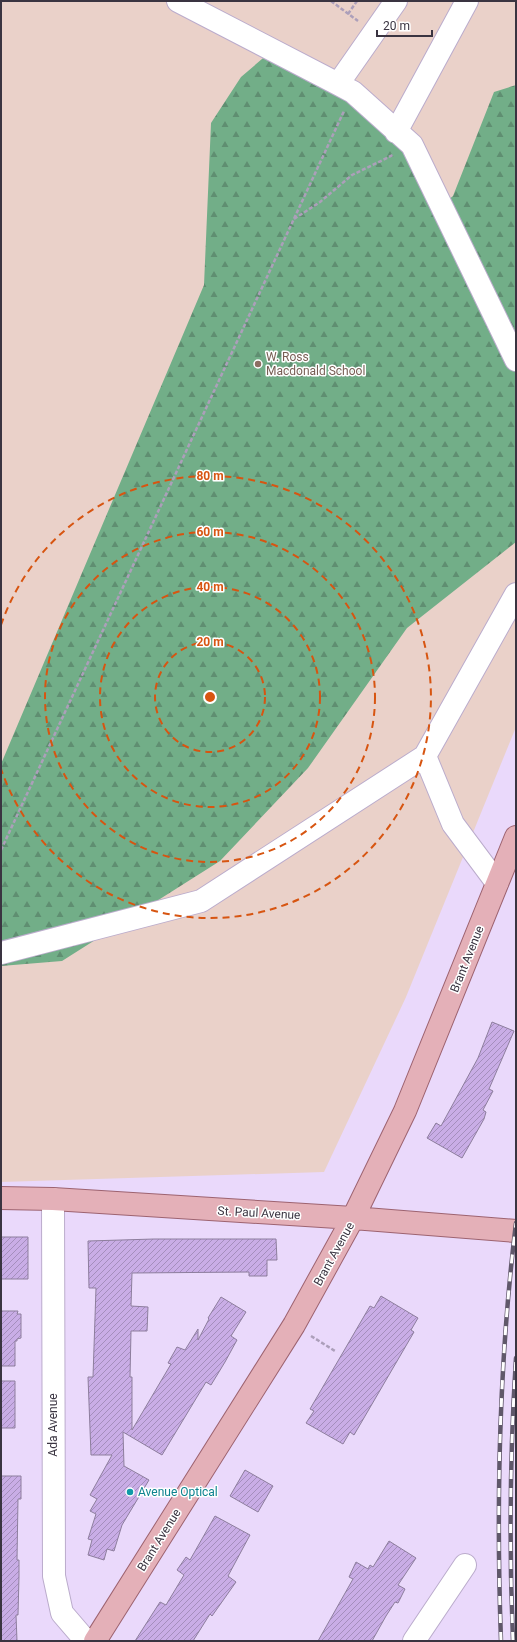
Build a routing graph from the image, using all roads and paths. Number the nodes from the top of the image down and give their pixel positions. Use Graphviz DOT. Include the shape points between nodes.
graph roads {
  1 [pos="178,1"];
  2 [pos="331,1"];
  3 [pos="356,1"];
  4 [pos="396,1"];
  5 [pos="467,1"];
  6 [pos="348,14"];
  7 [pos="375,33"];
  8 [pos="346,88"];
  9 [pos="404,139"];
  10 [pos="294,220"];
  11 [pos="516,360"];
  12 [pos="516,594"];
  13 [pos="425,756"];
  14 [pos="516,837"];
  15 [pos="1,850"];
  16 [pos="497,883"];
  17 [pos="1,953"];
  18 [pos="1,1198"];
  19 [pos="52,1198"];
  20 [pos="353,1218"];
  21 [pos="516,1231"];
  22 [pos="294,1325"];
  23 [pos="335,1351"];
  24 [pos="465,1566"];
  25 [pos="86,1641"];
  26 [pos="95,1641"];
  27 [pos="414,1641"];
  1 -- 8 [label="street"];
  2 -- 6 [label="path"];
  3 -- 6 [label="path"];
  4 -- 7 [label="street"];
  5 -- 9 [label="street"];
  6 -- 7 [label="path"];
  7 -- 8 [label="street"];
  8 -- 9 [label="street"];
  8 -- 10 [label="path"];
  9 -- 10 [label="path"];
  9 -- 11 [label="street"];
  10 -- 15 [label="path"];
  12 -- 13 [label="street"];
  13 -- 16 [label="street" via="453,824"];
  13 -- 17 [label="street" via="201,902"];
  14 -- 16 [label="main road, Brant Avenue"];
  16 -- 20 [label="main road, Brant Avenue" via="405,1111"];
  18 -- 19 [label="main road, St. Paul Avenue"];
  19 -- 20 [label="main road, St. Paul Avenue"];
  19 -- 25 [label="street, Ada Avenue" via="54,1576 62,1613"];
  20 -- 21 [label="main road, St. Paul Avenue"];
  20 -- 22 [label="main road, Brant Avenue"];
  22 -- 23 [label="path"];
  22 -- 26 [label="main road, Brant Avenue"];
  24 -- 27 [label="street"];
}
